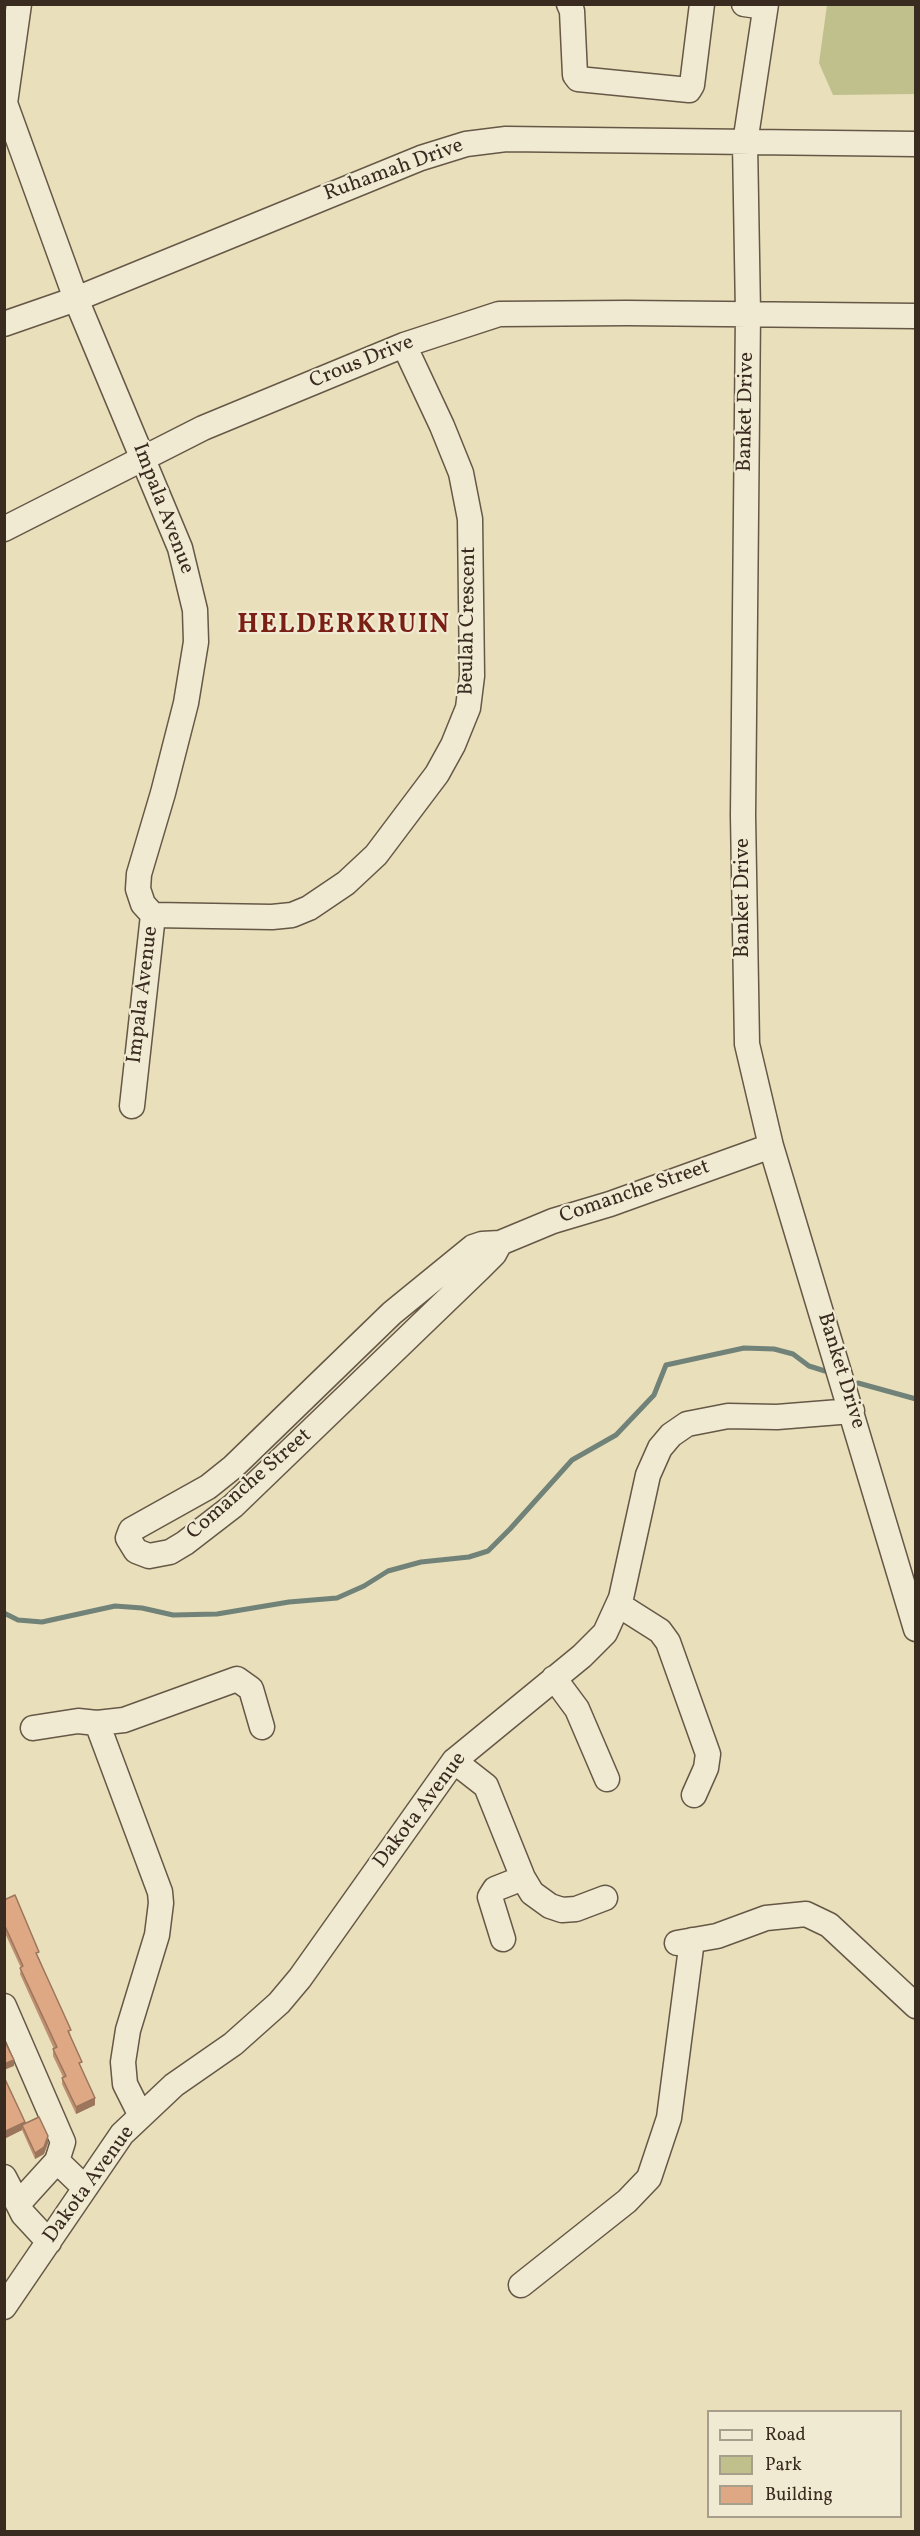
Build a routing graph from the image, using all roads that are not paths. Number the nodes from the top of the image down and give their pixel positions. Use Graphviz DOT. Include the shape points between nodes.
graph roads {
  1 [pos="19,4"];
  2 [pos="568,4"];
  3 [pos="702,4"];
  4 [pos="758,6"];
  5 [pos="5,103"];
  6 [pos="745,143"];
  7 [pos="915,144"];
  8 [pos="76,299"];
  9 [pos="748,314"];
  10 [pos="915,316"];
  11 [pos="4,324"];
  12 [pos="404,345"];
  13 [pos="144,458"];
  14 [pos="4,529"];
  15 [pos="153,915"];
  16 [pos="132,1106"];
  17 [pos="771,1146"];
  18 [pos="500,1243"];
  19 [pos="852,1411"];
  20 [pos="619,1605"];
  21 [pos="915,1629"];
  22 [pos="554,1678"];
  23 [pos="97,1723"];
  24 [pos="262,1727"];
  25 [pos="33,1728"];
  26 [pos="454,1761"];
  27 [pos="607,1779"];
  28 [pos="694,1795"];
  29 [pos="523,1878"];
  30 [pos="605,1898"];
  31 [pos="503,1939"];
  32 [pos="4,2006"];
  33 [pos="915,2006"];
  34 [pos="141,2116"];
  35 [pos="62,2166"];
  36 [pos="4,2177"];
  37 [pos="85,2188"];
  38 [pos="18,2204"];
  39 [pos="49,2242"];
  40 [pos="521,2285"];
  41 [pos="4,2307"];
  1 -- 5 [label="street"];
  2 -- 3 [label="street" via="572,11 578,79 688,90 692,85"];
  4 -- 6 [label="street, Banket Drive"];
  5 -- 8 [label="street, Impala Avenue"];
  6 -- 7 [label="street, Ruhamah Drive"];
  6 -- 8 [label="street, Ruhamah Drive" via="506,139 452,147"];
  6 -- 9 [label="street, Banket Drive"];
  8 -- 11 [label="street, Ruhamah Drive"];
  8 -- 13 [label="street, Impala Avenue"];
  9 -- 10 [label="street, Crous Drive"];
  9 -- 12 [label="street, Crous Drive" via="499,314"];
  9 -- 17 [label="street, Banket Drive" via="745,1013 747,1044"];
  12 -- 13 [label="street, Crous Drive" via="203,428"];
  12 -- 15 [label="street, Beulah Crescent" via="461,473 470,519 472,676 468,708 453,745 437,774 376,855 346,884 309,908 272,917"];
  13 -- 14 [label="street, Crous Drive"];
  13 -- 15 [label="street, Impala Avenue" via="180,548 195,610 196,642 186,703 139,874 143,904"];
  15 -- 16 [label="street, Impala Avenue"];
  17 -- 18 [label="street, Comanche Street"];
  17 -- 19 [label="street, Banket Drive"];
  18 -- 18 [label="street, Comanche Street" via="479,1269 233,1506 170,1552 149,1556 136,1551 128,1538 131,1530 208,1487 233,1467 392,1313 445,1268 473,1247"];
  19 -- 20 [label="street, Dakota Avenue" via="728,1416 687,1424 671,1435 660,1448 648,1475"];
  19 -- 21 [label="street, Banket Drive"];
  20 -- 22 [label="street, Dakota Avenue" via="605,1633"];
  20 -- 28 [label="street" via="660,1631 668,1642 708,1754"];
  22 -- 26 [label="street, Dakota Avenue"];
  22 -- 27 [label="street" via="577,1709"];
  23 -- 24 [label="street" via="124,1720 237,1679 251,1689"];
  23 -- 25 [label="street" via="78,1721"];
  23 -- 34 [label="street" via="160,1892 157,1935 128,2030 123,2062 125,2084"];
  26 -- 29 [label="street" via="486,1786"];
  26 -- 34 [label="street, Dakota Avenue" via="279,2003 233,2044 174,2085"];
  29 -- 30 [label="street" via="540,1900 562,1910"];
  29 -- 31 [label="street" via="495,1889 490,1897"];
  32 -- 35 [label="street" via="63,2142"];
  33 -- 40 [label="street" via="829,1924 806,1914 766,1918 717,1936 685,1941 669,2118 649,2178 627,2201"];
  34 -- 37 [label="street, Dakota Avenue" via="122,2134"];
  35 -- 37 [label="street"];
  35 -- 38 [label="street"];
  36 -- 38 [label="street"];
  37 -- 39 [label="street, Dakota Avenue"];
  38 -- 39 [label="street" via="22,2214"];
  39 -- 41 [label="street, Dakota Avenue"];
}
